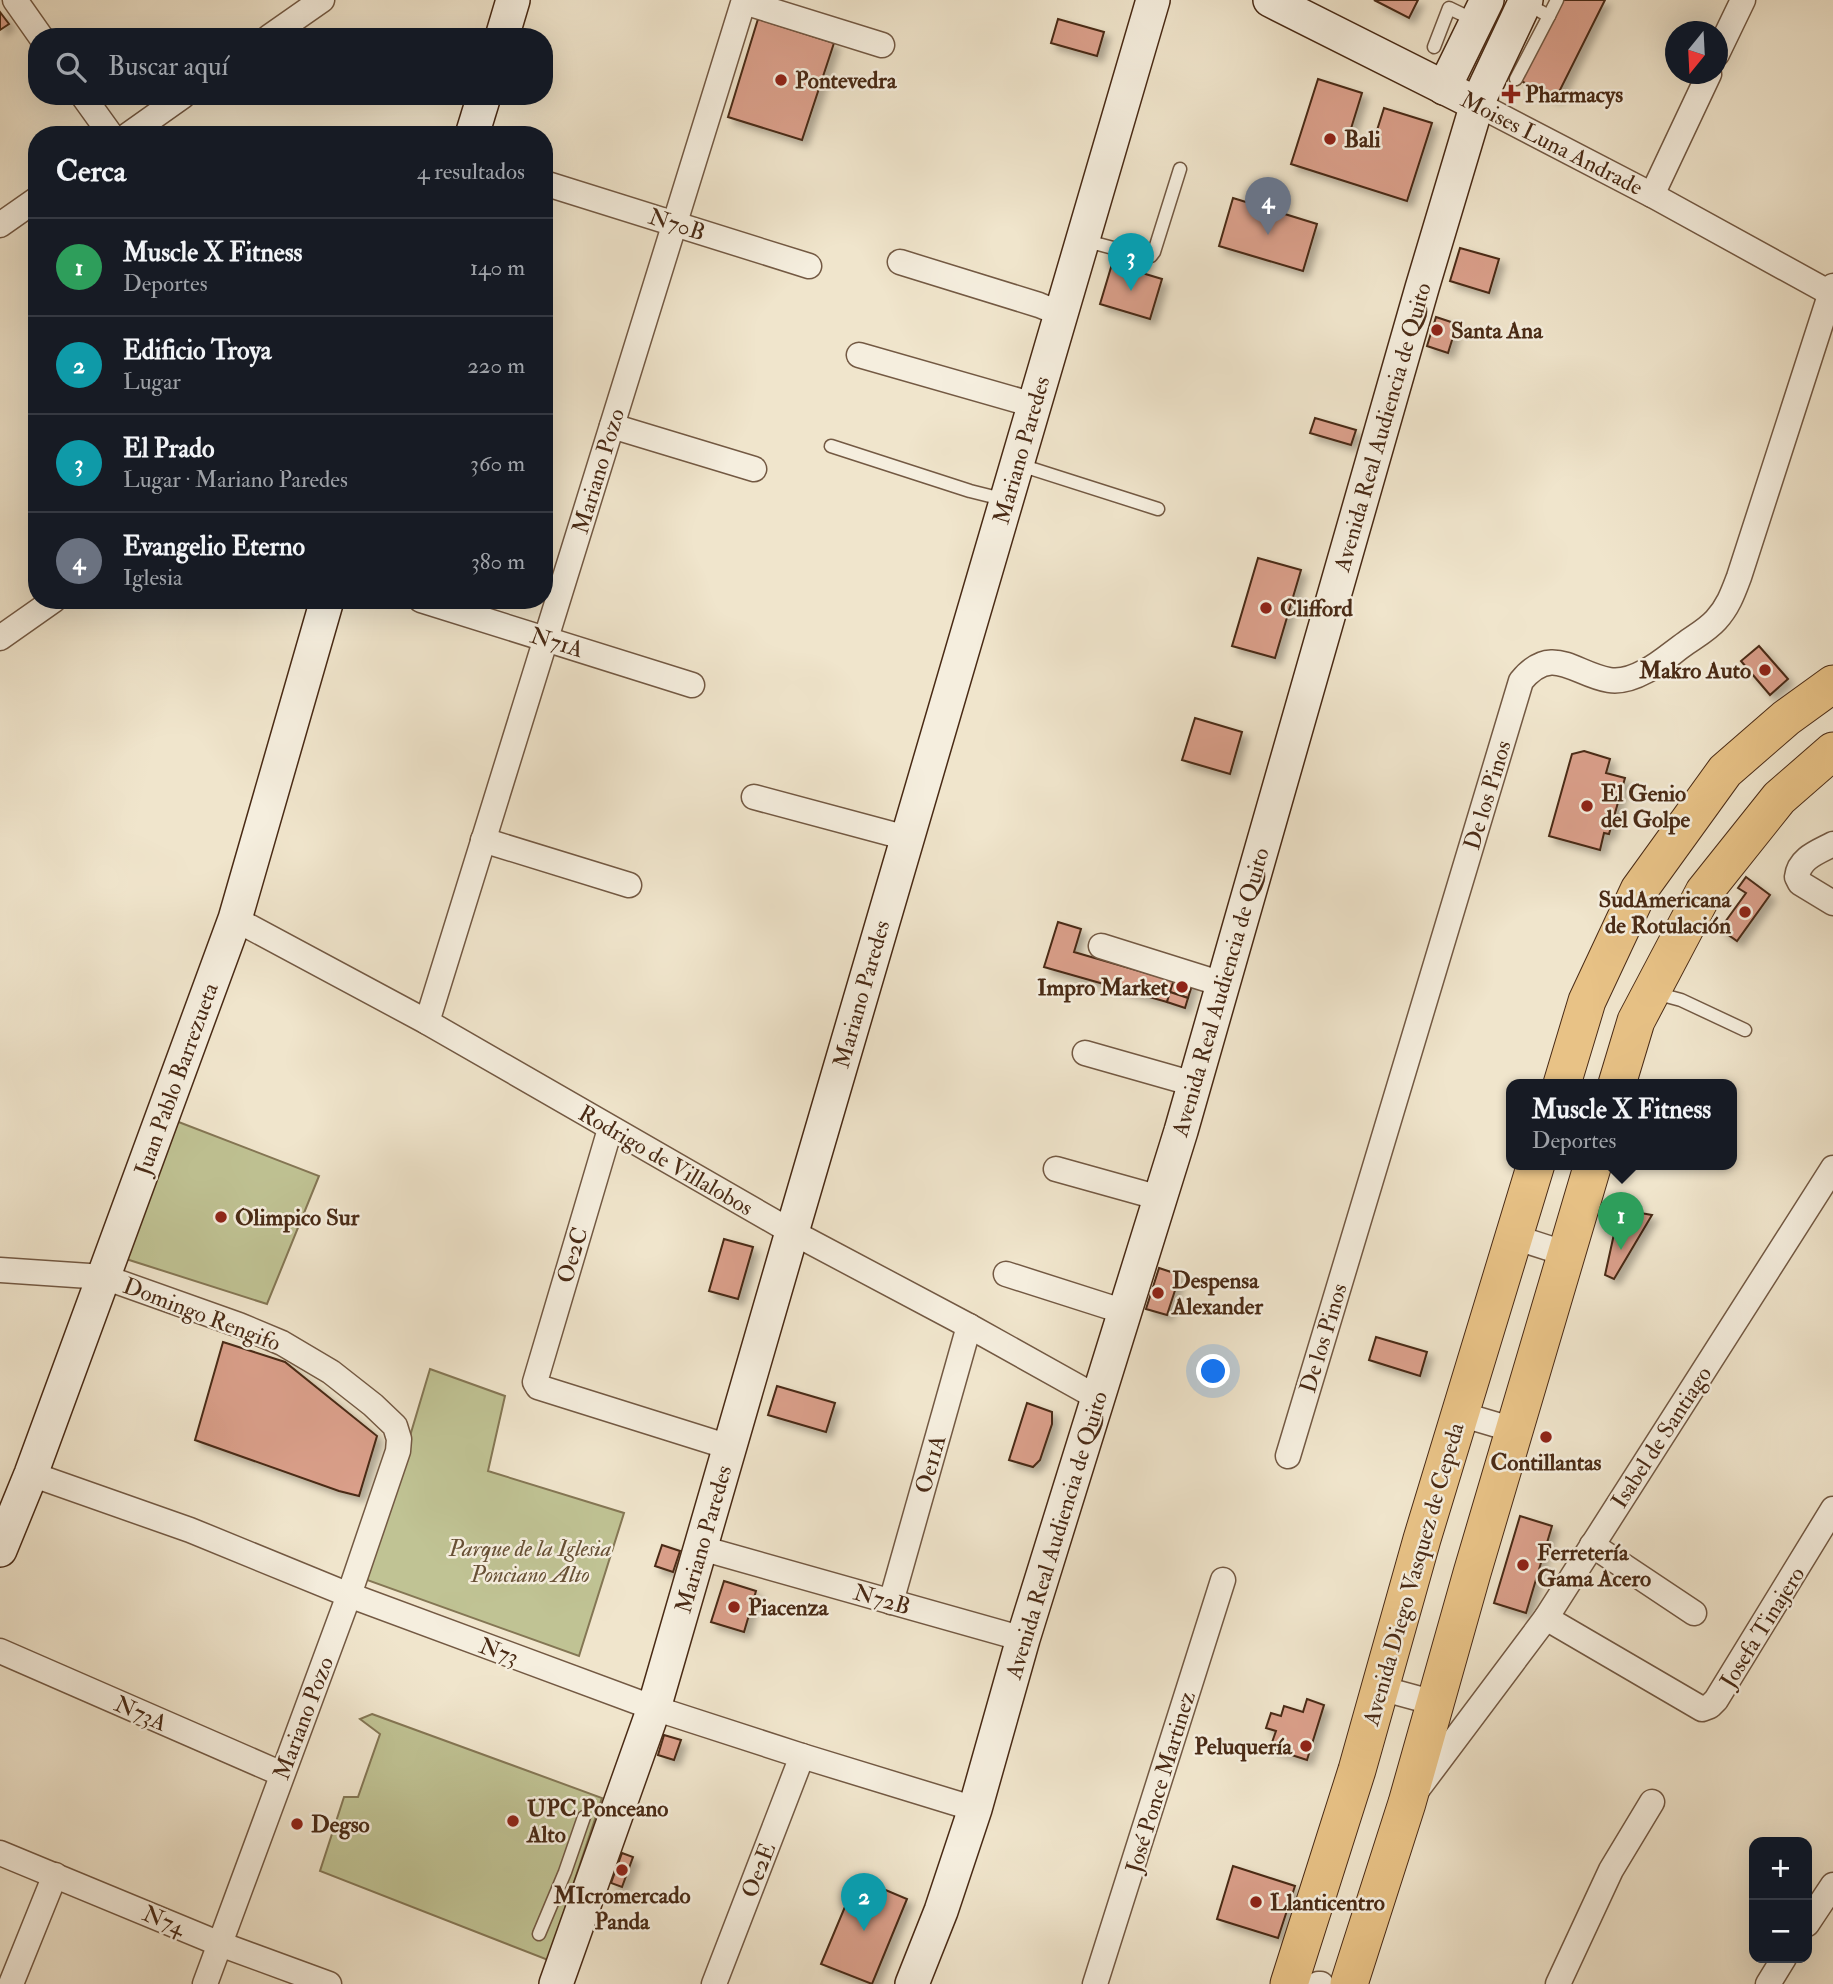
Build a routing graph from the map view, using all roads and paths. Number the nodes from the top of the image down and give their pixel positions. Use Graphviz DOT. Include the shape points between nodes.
graph roads {
  1 [pos="15,0"];
  2 [pos="322,0"];
  3 [pos="513,0"];
  4 [pos="1153,0"];
  5 [pos="1270,0"];
  6 [pos="1743,0"];
  7 [pos="744,1"];
  8 [pos="1539,5"];
  9 [pos="1466,7"];
  10 [pos="35,28"];
  11 [pos="282,28"];
  12 [pos="505,28"];
  13 [pos="1728,31"];
  14 [pos="882,46"];
  15 [pos="1434,47"];
  16 [pos="1516,79"];
  17 [pos="1704,84"];
  18 [pos="1444,88"];
  19 [pos="1477,104"];
  20 [pos="89,105"];
  21 [pos="170,105"];
  22 [pos="481,105"];
  23 [pos="105,126"];
  24 [pos="141,126"];
  25 [pos="475,126"];
  26 [pos="1180,169"];
  27 [pos="553,186"];
  28 [pos="1652,195"];
  29 [pos="28,205"];
  30 [pos="675,223"];
  31 [pos="0,225"];
  32 [pos="1083,240"];
  33 [pos="900,262"];
  34 [pos="809,266"];
  35 [pos="1831,289"];
  36 [pos="1061,314"];
  37 [pos="859,355"];
  38 [pos="1030,404"];
  39 [pos="612,426"];
  40 [pos="831,446"];
  41 [pos="1017,464"];
  42 [pos="754,469"];
  43 [pos="1006,500"];
  44 [pos="1158,509"];
  45 [pos="41,609"];
  46 [pos="324,609"];
  47 [pos="451,609"];
  48 [pos="0,638"];
  49 [pos="546,638"];
  50 [pos="1833,684"];
  51 [pos="692,685"];
  52 [pos="1833,751"];
  53 [pos="754,797"];
  54 [pos="907,838"];
  55 [pos="483,841"];
  56 [pos="1833,844"];
  57 [pos="629,885"];
  58 [pos="1833,903"];
  59 [pos="235,919"];
  60 [pos="1101,947"];
  61 [pos="1222,984"];
  62 [pos="1651,992"];
  63 [pos="427,1022"];
  64 [pos="1745,1030"];
  65 [pos="1085,1053"];
  66 [pos="1564,1079"];
  67 [pos="1619,1079"];
  68 [pos="1194,1084"];
  69 [pos="610,1129"];
  70 [pos="1833,1168"];
  71 [pos="1056,1169"];
  72 [pos="1534,1170"];
  73 [pos="1591,1170"];
  74 [pos="1160,1198"];
  75 [pos="792,1232"];
  76 [pos="1514,1237"];
  77 [pos="1567,1254"];
  78 [pos="0,1270"];
  79 [pos="1006,1274"];
  80 [pos="104,1277"];
  81 [pos="1125,1312"];
  82 [pos="969,1326"];
  83 [pos="1098,1398"];
  84 [pos="1460,1414"];
  85 [pos="1514,1430"];
  86 [pos="729,1447"];
  87 [pos="398,1451"];
  88 [pos="1287,1457"];
  89 [pos="30,1474"];
  90 [pos="1830,1520"];
  91 [pos="1592,1545"];
  92 [pos="701,1548"];
  93 [pos="0,1549"];
  94 [pos="1223,1580"];
  95 [pos="349,1595"];
  96 [pos="891,1602"];
  97 [pos="1694,1613"];
  98 [pos="1546,1618"];
  99 [pos="1023,1639"];
  100 [pos="0,1651"];
  101 [pos="1380,1688"];
  102 [pos="1435,1703"];
  103 [pos="654,1708"];
  104 [pos="802,1756"];
  105 [pos="282,1774"];
  106 [pos="1652,1802"];
  107 [pos="1407,1803"];
  108 [pos="975,1809"];
  109 [pos="584,1817"];
  110 [pos="0,1853"];
  111 [pos="55,1875"];
  112 [pos="579,1877"];
  113 [pos="1833,1885"];
  114 [pos="1812,1916"];
  115 [pos="539,1934"];
  116 [pos="220,1944"];
  117 [pos="1781,1963"];
  118 [pos="11,1984"];
  119 [pos="205,1984"];
  120 [pos="328,1984"];
  121 [pos="556,1984"];
  122 [pos="714,1984"];
  123 [pos="912,1984"];
  124 [pos="1095,1984"];
  125 [pos="1289,1984"];
  126 [pos="1349,1984"];
  127 [pos="1558,1984"];
  128 [pos="1768,1984"];
  1 -- 10 [label="street"];
  2 -- 11 [label="street"];
  3 -- 12 [label="main road"];
  4 -- 32 [label="main road, Mariano Paredes"];
  5 -- 18 [label="main road, Moises Luna Andrade"];
  6 -- 13 [label="street"];
  7 -- 14 [label="street"];
  7 -- 30 [label="street, Mariano Pozo"];
  8 -- 16 [label="lane"];
  8 -- 19 [label="main road, Avenida Real Audiencia de Quito"];
  9 -- 15 [label="lane"];
  9 -- 18 [label="main road"];
  17 -- 28 [label="street"];
  18 -- 19 [label="main road, Moises Luna Andrade"];
  19 -- 28 [label="street, Moises Luna Andrade"];
  19 -- 61 [label="main road, Avenida Real Audiencia de Quito"];
  20 -- 23 [label="street"];
  21 -- 24 [label="street"];
  22 -- 25 [label="main road"];
  26 -- 32 [label="lane" via="1151,256"];
  27 -- 30 [label="street, N70B"];
  28 -- 35 [label="street, Moises Luna Andrade"];
  29 -- 31 [label="street"];
  30 -- 34 [label="street, N70B"];
  30 -- 39 [label="street, Mariano Pozo"];
  32 -- 36 [label="main road, Mariano Paredes"];
  33 -- 36 [label="street"];
  35 -- 88 [label="street, De los Pinos" via="1739,577 1715,622 1629,679 1610,680 1553,662 1541,663 1521,681"];
  36 -- 38 [label="main road, Mariano Paredes"];
  37 -- 38 [label="street"];
  38 -- 41 [label="main road, Mariano Paredes"];
  39 -- 42 [label="street"];
  39 -- 49 [label="street, Mariano Pozo"];
  40 -- 43 [label="lane"];
  41 -- 43 [label="main road, Mariano Paredes"];
  41 -- 44 [label="lane"];
  43 -- 54 [label="main road, Mariano Paredes"];
  45 -- 48 [label="street"];
  46 -- 59 [label="main road, Juan Pablo Barrezueta"];
  47 -- 49 [label="street, N71A"];
  49 -- 51 [label="street, N71A"];
  49 -- 55 [label="street, Mariano Pozo"];
  50 -- 66 [label="main road" via="1726,771 1639,890 1587,1001"];
  52 -- 62 [label="main road" via="1779,797 1704,892"];
  53 -- 54 [label="street"];
  54 -- 75 [label="main road, Mariano Paredes"];
  55 -- 57 [label="street"];
  55 -- 63 [label="street, Mariano Pozo"];
  56 -- 58 [label="street" via="1802,862 1797,877"];
  59 -- 63 [label="street, Rodrigo de Villalobos"];
  59 -- 80 [label="main road, Juan Pablo Barrezueta"];
  60 -- 61 [label="street"];
  61 -- 68 [label="main road, Avenida Real Audiencia de Quito"];
  62 -- 64 [label="lane" via="1681,1000"];
  62 -- 67 [label="main road" via="1636,1021"];
  63 -- 69 [label="street, Rodrigo de Villalobos"];
  65 -- 68 [label="street"];
  68 -- 74 [label="main road, Avenida Real Audiencia de Quito"];
  69 -- 75 [label="street, Rodrigo de Villalobos"];
  69 -- 86 [label="street, Oe2C" via="535,1382 538,1387"];
  70 -- 91 [label="street, Isabel de Santiago"];
  71 -- 74 [label="street"];
  72 -- 76 [label="main road, Avenida Diego Vasquez de Cepeda"];
  73 -- 77 [label="main road"];
  74 -- 81 [label="main road, Avenida Real Audiencia de Quito"];
  75 -- 82 [label="street, Rodrigo de Villalobos"];
  75 -- 86 [label="main road, Mariano Paredes"];
  76 -- 77 [label="street"];
  76 -- 84 [label="main road, Avenida Diego Vasquez de Cepeda"];
  77 -- 85 [label="main road"];
  78 -- 80 [label="street, Domingo Rengifo"];
  79 -- 81 [label="street"];
  80 -- 87 [label="street, Domingo Rengifo" via="239,1325 282,1343 331,1372 395,1426"];
  80 -- 89 [label="main road, Juan Pablo Barrezueta"];
  81 -- 83 [label="main road, Avenida Real Audiencia de Quito"];
  82 -- 83 [label="street, Rodrigo de Villalobos"];
  82 -- 96 [label="street, Oe11A"];
  83 -- 99 [label="main road, Avenida Real Audiencia de Quito"];
  84 -- 85 [label="street"];
  84 -- 101 [label="main road, Avenida Diego Vasquez de Cepeda"];
  85 -- 102 [label="main road"];
  86 -- 92 [label="main road, Mariano Paredes"];
  87 -- 95 [label="street, Mariano Pozo"];
  89 -- 93 [label="main road, Juan Pablo Barrezueta"];
  89 -- 95 [label="street, N73" via="190,1530"];
  90 -- 98 [label="street, Josefa Tinajero" via="1716,1700 1702,1709"];
  91 -- 97 [label="street"];
  91 -- 98 [label="street, Isabel de Santiago"];
  92 -- 96 [label="street, N72B"];
  92 -- 103 [label="main road, Mariano Paredes"];
  94 -- 124 [label="street, José Ponce Martinez"];
  95 -- 103 [label="street, N73"];
  95 -- 105 [label="street, Mariano Pozo"];
  96 -- 99 [label="street, N72B"];
  98 -- 107 [label="street, Isabel de Santiago"];
  99 -- 108 [label="main road, Avenida Real Audiencia de Quito"];
  100 -- 105 [label="street, N73A"];
  101 -- 102 [label="street"];
  101 -- 125 [label="main road, Avenida Diego Vasquez de Cepeda"];
  102 -- 107 [label="main road"];
  103 -- 104 [label="street, N73"];
  103 -- 112 [label="main road, Mariano Paredes"];
  104 -- 108 [label="street, N73"];
  104 -- 122 [label="street, Oe2E"];
  105 -- 116 [label="street, Mariano Pozo"];
  106 -- 127 [label="street" via="1611,1870"];
  107 -- 126 [label="main road"];
  108 -- 123 [label="main road, Avenida Real Audiencia de Quito"];
  109 -- 112 [label="lane"];
  110 -- 111 [label="street, N74"];
  111 -- 116 [label="street, N74"];
  111 -- 118 [label="street"];
  112 -- 115 [label="lane"];
  112 -- 121 [label="main road, Mariano Paredes"];
  113 -- 114 [label="street"];
  116 -- 119 [label="street, Mariano Pozo"];
  116 -- 120 [label="street, N74"];
  117 -- 128 [label="street"];
}
